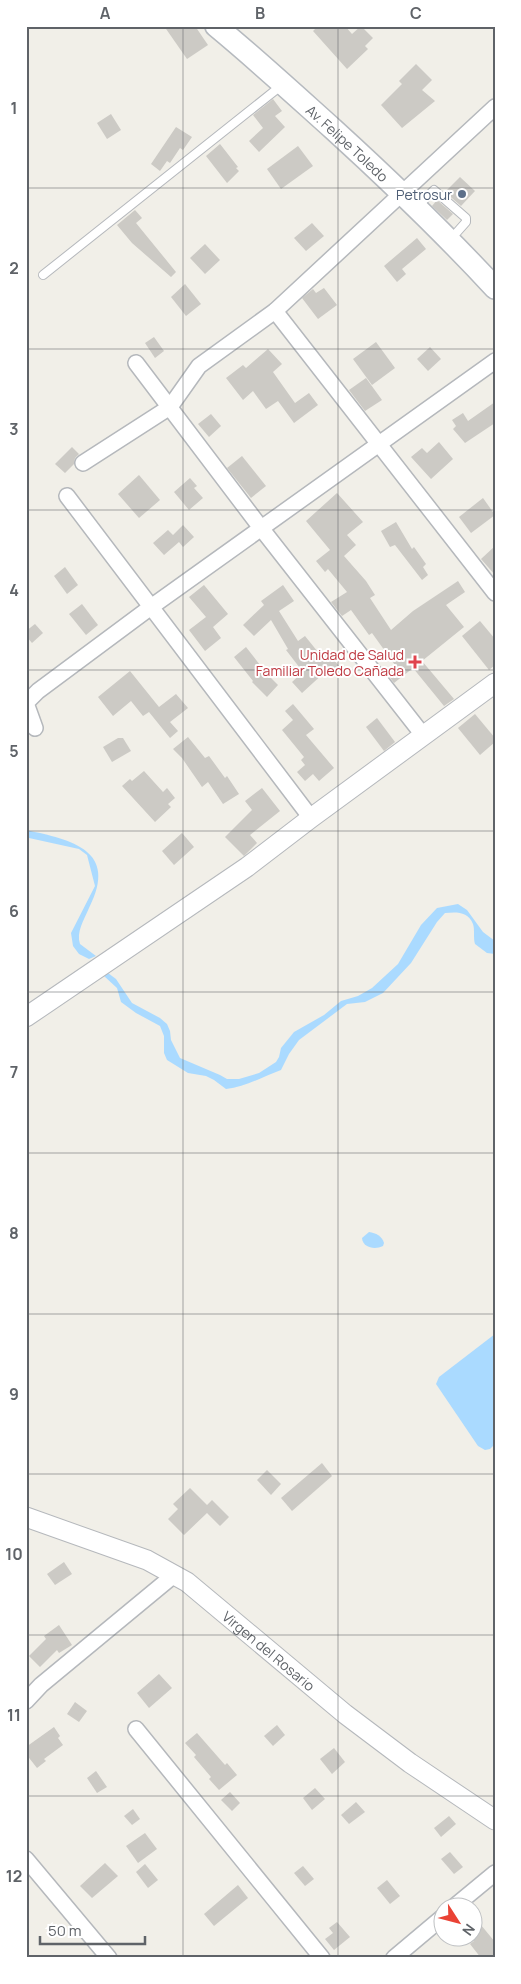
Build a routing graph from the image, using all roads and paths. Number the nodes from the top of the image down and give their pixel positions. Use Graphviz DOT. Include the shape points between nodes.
graph roads {
  1 [pos="216,26"];
  2 [pos="284,84"];
  3 [pos="495,107"];
  4 [pos="402,192"];
  5 [pos="44,275"];
  6 [pos="495,288"];
  7 [pos="275,312"];
  8 [pos="495,361"];
  9 [pos="136,363"];
  10 [pos="170,407"];
  11 [pos="380,444"];
  12 [pos="83,463"];
  13 [pos="67,496"];
  14 [pos="262,528"];
  15 [pos="495,593"];
  16 [pos="151,607"];
  17 [pos="495,683"];
  18 [pos="35,728"];
  19 [pos="423,735"];
  20 [pos="311,818"];
  21 [pos="26,1017"];
  22 [pos="26,1517"];
  23 [pos="174,1575"];
  24 [pos="26,1701"];
  25 [pos="136,1729"];
  26 [pos="495,1820"];
  27 [pos="26,1860"];
  28 [pos="495,1873"];
  29 [pos="467,1896"];
  30 [pos="434,1924"];
  31 [pos="109,1958"];
  32 [pos="322,1958"];
  33 [pos="394,1958"];
  1 -- 2 [label="main road, Av. Felipe Toledo"];
  2 -- 4 [label="main road, Av. Felipe Toledo"];
  2 -- 5 [label="lane"];
  3 -- 4 [label="street"];
  4 -- 6 [label="main road, Av. Felipe Toledo"];
  4 -- 7 [label="street"];
  7 -- 10 [label="street" via="199,366"];
  7 -- 11 [label="street"];
  8 -- 11 [label="street"];
  9 -- 10 [label="street"];
  10 -- 12 [label="street"];
  10 -- 14 [label="street"];
  11 -- 14 [label="street"];
  11 -- 15 [label="street"];
  13 -- 16 [label="street"];
  14 -- 16 [label="street"];
  14 -- 19 [label="street"];
  16 -- 18 [label="street" via="38,691 26,704"];
  16 -- 20 [label="street"];
  17 -- 19 [label="street"];
  19 -- 20 [label="street"];
  20 -- 21 [label="street" via="247,868"];
  22 -- 23 [label="street, Virgen del Rosario" via="147,1560"];
  23 -- 24 [label="street"];
  23 -- 26 [label="street, Virgen del Rosario" via="187,1582 374,1736"];
  25 -- 32 [label="street"];
  27 -- 31 [label="street"];
  28 -- 29 [label="street"];
  30 -- 33 [label="street"];
}
